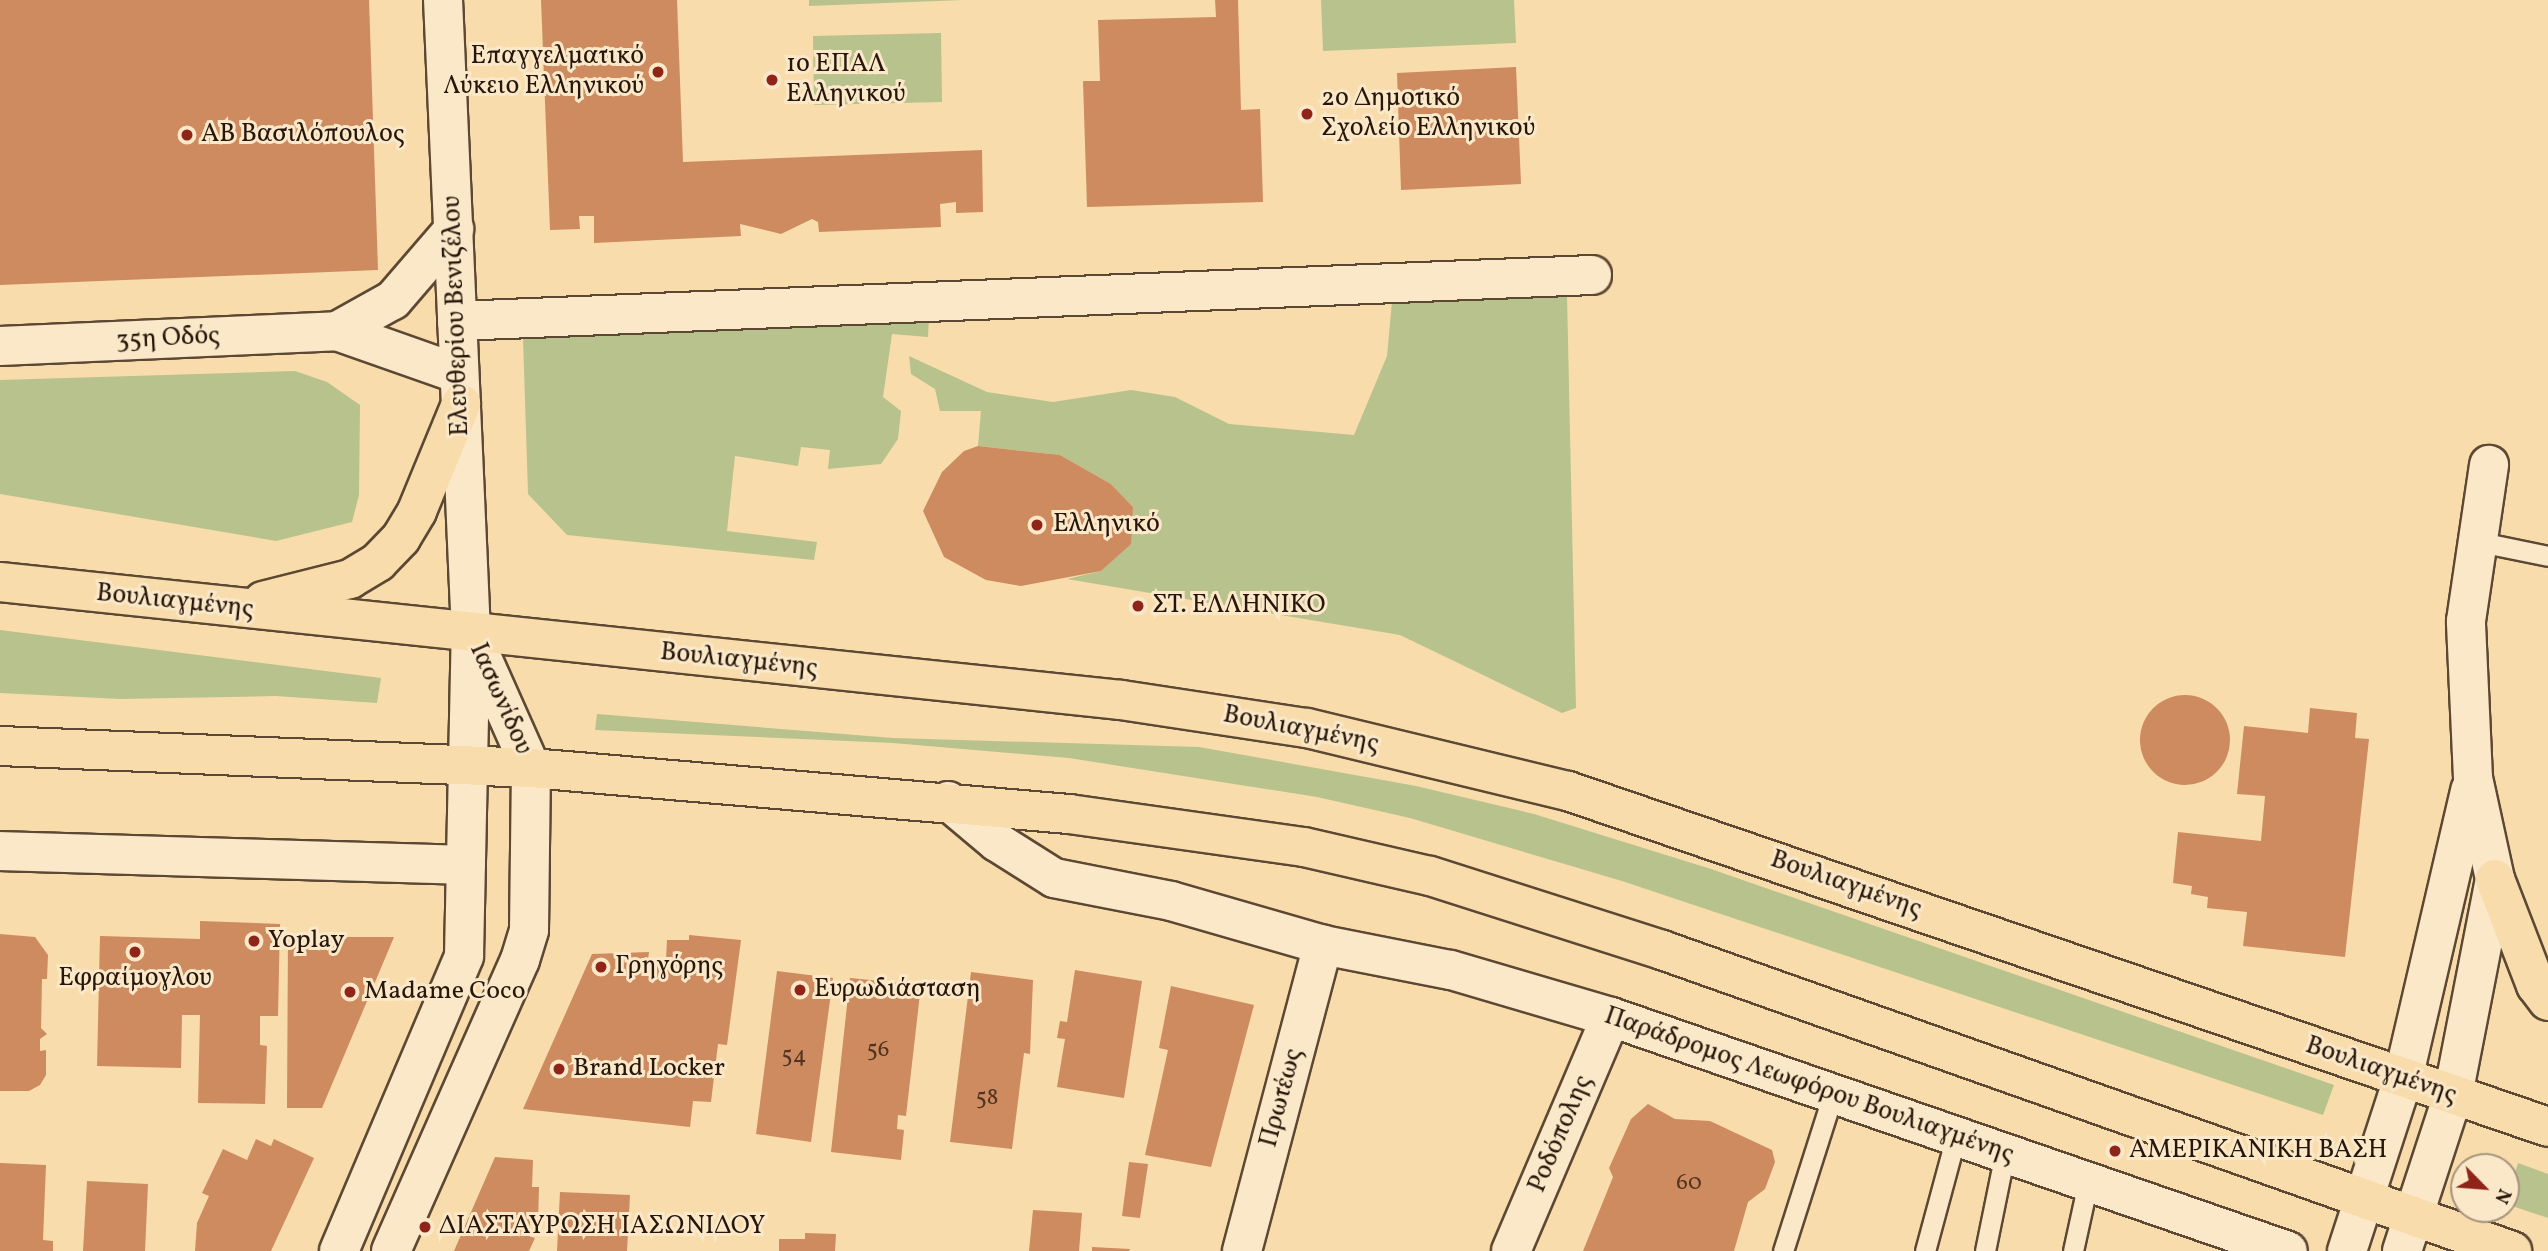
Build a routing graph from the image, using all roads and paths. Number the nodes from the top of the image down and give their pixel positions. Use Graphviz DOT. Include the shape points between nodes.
graph roads {
  1 [pos="443,0"];
  2 [pos="454,229"];
  3 [pos="1592,275"];
  4 [pos="457,321"];
  5 [pos="337,331"];
  6 [pos="0,346"];
  7 [pos="460,389"];
  8 [pos="2489,465"];
  9 [pos="2480,542"];
  10 [pos="2548,556"];
  11 [pos="0,582"];
  12 [pos="229,608"];
  13 [pos="471,633"];
  14 [pos="0,746"];
  15 [pos="468,764"];
  16 [pos="531,768"];
  17 [pos="2473,778"];
  18 [pos="948,801"];
  19 [pos="0,851"];
  20 [pos="466,865"];
  21 [pos="2495,879"];
  22 [pos="1323,945"];
  23 [pos="2548,1001"];
  24 [pos="1611,1017"];
  25 [pos="2403,1079"];
  26 [pos="1833,1094"];
  27 [pos="2453,1096"];
  28 [pos="2548,1127"];
  29 [pos="1956,1136"];
  30 [pos="2005,1153"];
  31 [pos="2088,1182"];
  32 [pos="2363,1201"];
  33 [pos="2407,1235"];
  34 [pos="339,1251"];
  35 [pos="391,1251"];
  36 [pos="1242,1251"];
  37 [pos="1511,1251"];
  38 [pos="1783,1251"];
  39 [pos="1925,1251"];
  40 [pos="1985,1251"];
  41 [pos="2073,1251"];
  42 [pos="2288,1251"];
  43 [pos="2347,1251"];
  44 [pos="2512,1251"];
  1 -- 2 [label="street, Ελευθερίου Βενιζέλου"];
  2 -- 4 [label="street, Ελευθερίου Βενιζέλου"];
  2 -- 5 [label="street, 35η Οδός" via="393,300"];
  3 -- 4 [label="street"];
  4 -- 7 [label="street, Ελευθερίου Βενιζέλου"];
  5 -- 6 [label="street, 35η Οδός"];
  5 -- 7 [label="street, 35η Οδός"];
  7 -- 12 [label="main road" via="417,511 401,538 378,562 350,579 316,590"];
  7 -- 13 [label="street, Ελευθερίου Βενιζέλου"];
  8 -- 9 [label="street"];
  9 -- 10 [label="lane"];
  9 -- 17 [label="street" via="2466,621"];
  11 -- 12 [label="main road, Βουλιαγμένης"];
  12 -- 13 [label="main road, Βουλιαγμένης"];
  13 -- 15 [label="street, Ιασωνίδου"];
  13 -- 16 [label="street, Ιασωνίδου"];
  13 -- 25 [label="main road, Βουλιαγμένης" via="1121,700 1307,728 1448,760 1686,830"];
  14 -- 15 [label="main road"];
  15 -- 16 [label="main road"];
  15 -- 20 [label="street, Ιασωνίδου"];
  16 -- 18 [label="main road"];
  16 -- 35 [label="street, Ιασωνίδου" via="529,930 520,960"];
  17 -- 21 [label="street"];
  17 -- 25 [label="street"];
  18 -- 22 [label="street, Παράδρομος Λεωφόρου Βουλιαγμένης" via="997,842 1054,878 1171,901"];
  18 -- 32 [label="main road" via="1175,826 1304,847 1430,876 1896,1031"];
  19 -- 20 [label="street"];
  20 -- 34 [label="street, Ιασωνίδου" via="464,956"];
  21 -- 23 [label="main road" via="2536,985"];
  21 -- 27 [label="street"];
  22 -- 24 [label="street, Παράδρομος Λεωφόρου Βουλιαγμένης" via="1451,970"];
  22 -- 36 [label="street, Πρωτέως"];
  24 -- 26 [label="street, Παράδρομος Λεωφόρου Βουλιαγμένης"];
  24 -- 37 [label="street, Ροδόπολης"];
  25 -- 27 [label="main road, Βουλιαγμένης"];
  25 -- 32 [label="street"];
  26 -- 29 [label="street, Παράδρομος Λεωφόρου Βουλιαγμένης"];
  26 -- 38 [label="lane"];
  27 -- 28 [label="main road, Βουλιαγμένης"];
  27 -- 33 [label="street"];
  29 -- 30 [label="street, Παράδρομος Λεωφόρου Βουλιαγμένης"];
  29 -- 39 [label="lane"];
  30 -- 31 [label="street, Παράδρομος Λεωφόρου Βουλιαγμένης"];
  30 -- 40 [label="lane"];
  31 -- 41 [label="lane"];
  31 -- 42 [label="street, Παράδρομος Λεωφόρου Βουλιαγμένης"];
  32 -- 33 [label="main road"];
  32 -- 43 [label="street"];
  33 -- 44 [label="main road"];
}
